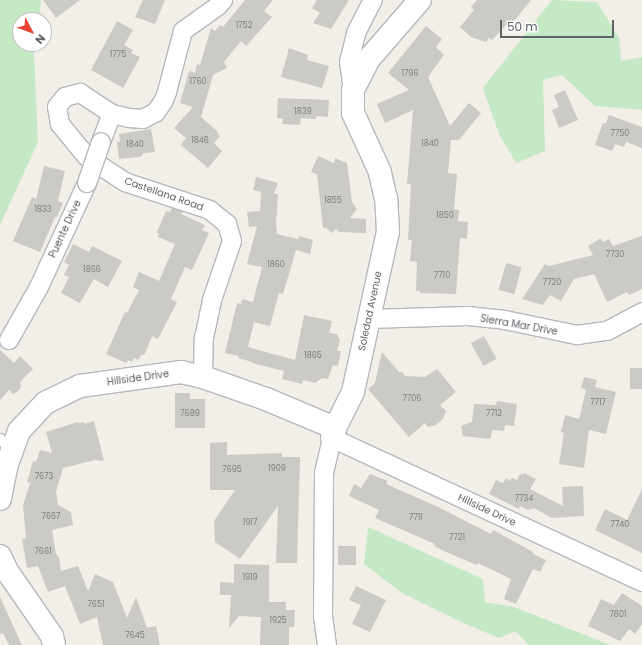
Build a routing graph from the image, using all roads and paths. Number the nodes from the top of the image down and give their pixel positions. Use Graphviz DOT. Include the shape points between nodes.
graph roads {
  1 [pos="223,0"];
  2 [pos="373,0"];
  3 [pos="420,0"];
  4 [pos="353,90"];
  5 [pos="112,114"];
  6 [pos="642,312"];
  7 [pos="368,319"];
  8 [pos="9,340"];
  9 [pos="203,377"];
  10 [pos="333,433"];
  11 [pos="6,446"];
  12 [pos="0,500"];
  13 [pos="0,556"];
  14 [pos="6,580"];
  15 [pos="642,582"];
  16 [pos="54,645"];
  17 [pos="328,645"];
  1 -- 5 [label="street, Castellana Road" via="183,31 168,92 156,112 143,119"];
  2 -- 4 [label="street" via="356,33 349,62"];
  3 -- 4 [label="street, Soledad Avenue" via="368,60"];
  4 -- 7 [label="street, Soledad Avenue" via="353,113 380,172 386,199 388,232"];
  5 -- 8 [label="street, Puente Drive, bridge" via="86,183 38,287"];
  5 -- 9 [label="street, Castellana Road" via="80,93 65,97 57,107 60,124 87,157 125,182 210,210 227,224 232,242 212,300 204,338"];
  6 -- 7 [label="street, Sierra Mar Drive" via="607,331 577,336 505,320 468,316"];
  7 -- 10 [label="street, Soledad Avenue" via="353,392"];
  9 -- 10 [label="street, Hillside Drive" via="266,399"];
  9 -- 11 [label="street, Hillside Drive" via="181,372 80,386 45,403"];
  10 -- 15 [label="street, Hillside Drive"];
  10 -- 17 [label="street, Soledad Avenue" via="324,473 323,618"];
  11 -- 12 [label="street, Hillside Drive" via="6,467"];
  13 -- 14 [label="street"];
  14 -- 16 [label="street" via="52,636"];
}
